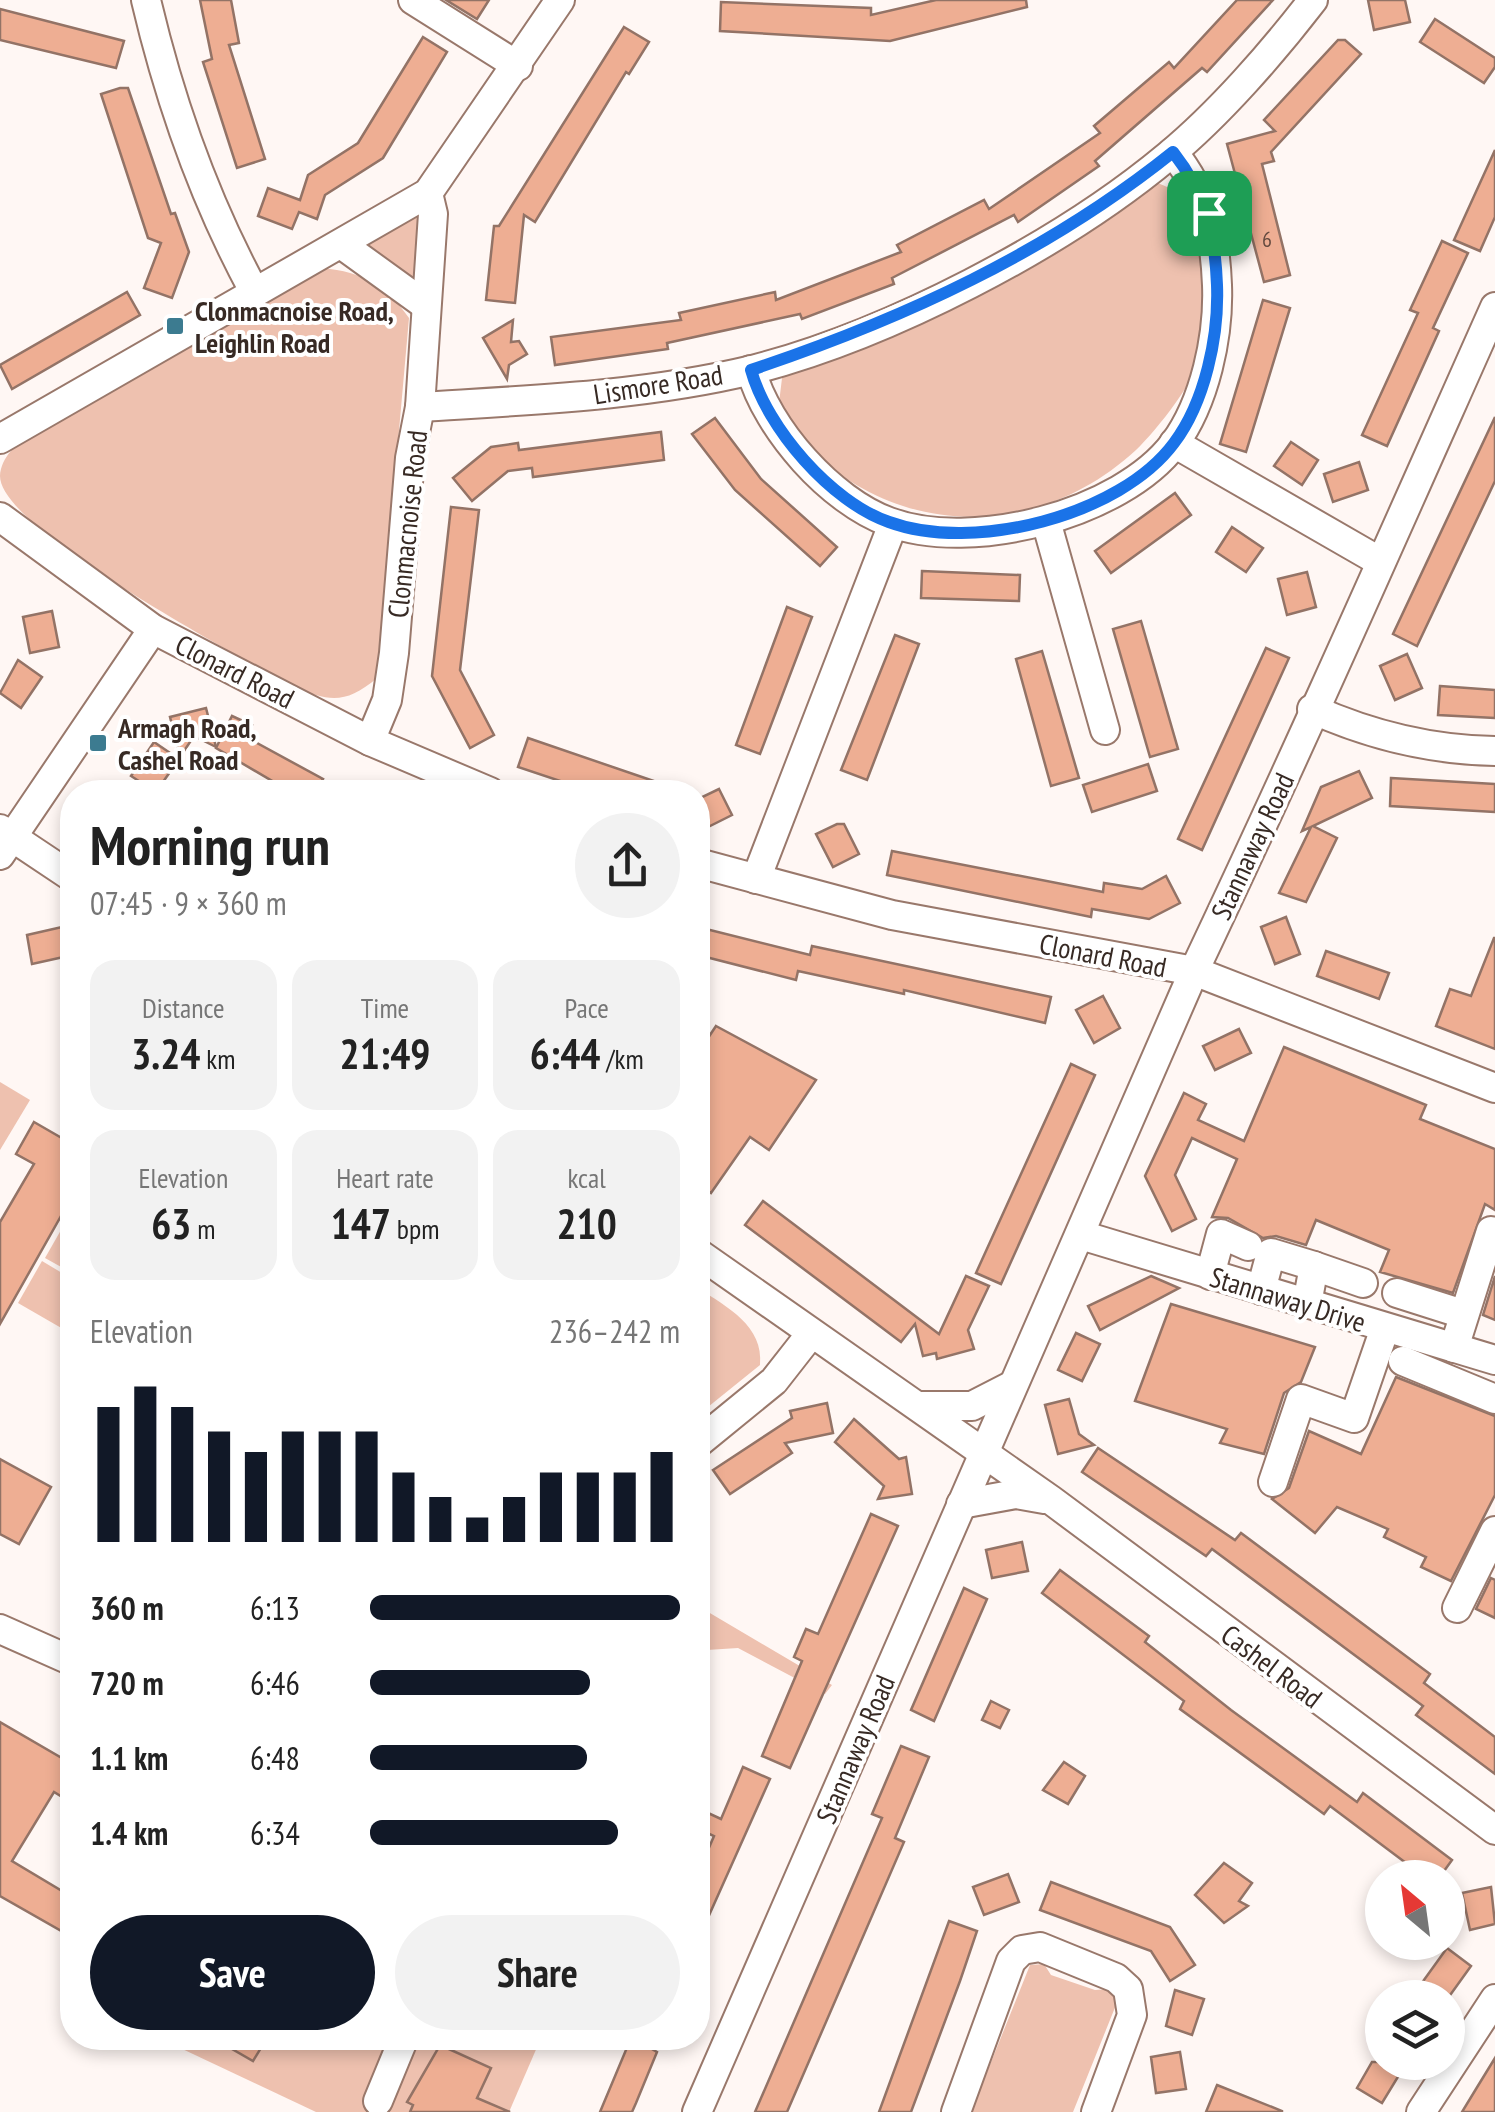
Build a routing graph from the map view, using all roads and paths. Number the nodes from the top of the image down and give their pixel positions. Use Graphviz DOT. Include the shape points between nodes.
graph roads {
  1 [pos="146,0"];
  2 [pos="412,0"];
  3 [pos="560,0"];
  4 [pos="1312,0"];
  5 [pos="518,66"];
  6 [pos="1173,152"];
  7 [pos="428,193"];
  8 [pos="341,244"];
  9 [pos="254,292"];
  10 [pos="424,304"];
  11 [pos="1494,314"];
  12 [pos="751,370"];
  13 [pos="420,407"];
  14 [pos="0,439"];
  15 [pos="1174,444"];
  16 [pos="0,516"];
  17 [pos="1046,521"];
  18 [pos="893,524"];
  19 [pos="1379,561"];
  20 [pos="153,629"];
  21 [pos="1312,709"];
  22 [pos="1105,730"];
  23 [pos="370,741"];
  24 [pos="1495,752"];
  25 [pos="462,780"];
  26 [pos="4,840"];
  27 [pos="710,866"];
  28 [pos="60,871"];
  29 [pos="756,879"];
  30 [pos="1194,971"];
  31 [pos="1495,1088"];
  32 [pos="1495,1232"];
  33 [pos="1081,1236"];
  34 [pos="1248,1246"];
  35 [pos="710,1262"];
  36 [pos="1314,1266"];
  37 [pos="1210,1276"];
  38 [pos="1363,1283"];
  39 [pos="1261,1290"];
  40 [pos="1396,1293"];
  41 [pos="1306,1304"];
  42 [pos="1463,1314"];
  43 [pos="1385,1328"];
  44 [pos="810,1334"];
  45 [pos="1454,1348"];
  46 [pos="1495,1360"];
  47 [pos="1404,1362"];
  48 [pos="1011,1386"];
  49 [pos="1495,1400"];
  50 [pos="920,1406"];
  51 [pos="710,1433"];
  52 [pos="986,1454"];
  53 [pos="1273,1482"];
  54 [pos="1051,1500"];
  55 [pos="960,1504"];
  56 [pos="1495,1532"];
  57 [pos="1458,1608"];
  58 [pos="0,1629"];
  59 [pos="60,1656"];
  60 [pos="1495,1830"];
  61 [pos="1495,1999"];
  62 [pos="399,2050"];
  63 [pos="378,2101"];
  64 [pos="1101,2110"];
  65 [pos="697,2112"];
  66 [pos="956,2112"];
  67 [pos="1420,2112"];
  1 -- 9 [label="street" via="196,167"];
  2 -- 5 [label="street"];
  3 -- 5 [label="street"];
  4 -- 6 [label="street, Lismore Road"];
  5 -- 7 [label="street"];
  6 -- 12 [label="street, Lismore Road" via="1018,257 954,291"];
  6 -- 15 [label="street" via="1209,213 1218,316 1203,383"];
  7 -- 8 [label="street"];
  7 -- 10 [label="street, Clonmacnoise Road" via="434,214"];
  8 -- 9 [label="street"];
  8 -- 10 [label="street"];
  9 -- 14 [label="street"];
  10 -- 13 [label="street, Clonmacnoise Road"];
  11 -- 19 [label="street, Stannaway Road"];
  12 -- 13 [label="street, Lismore Road" via="565,398"];
  12 -- 18 [label="street" via="787,442 871,514"];
  13 -- 23 [label="street, Clonmacnoise Road" via="386,700"];
  15 -- 17 [label="street" via="1122,490"];
  15 -- 19 [label="street"];
  16 -- 20 [label="street, Clonard Road"];
  17 -- 18 [label="street" via="1009,530"];
  17 -- 22 [label="street"];
  18 -- 29 [label="street"];
  19 -- 21 [label="street, Stannaway Road"];
  20 -- 23 [label="street, Clonard Road"];
  20 -- 26 [label="street"];
  21 -- 24 [label="street" via="1420,744"];
  21 -- 30 [label="street, Stannaway Road"];
  23 -- 25 [label="street, Clonard Road"];
  26 -- 28 [label="street"];
  27 -- 29 [label="street, Clonard Road"];
  29 -- 30 [label="street, Clonard Road" via="892,915"];
  30 -- 31 [label="street, Clonard Road"];
  30 -- 33 [label="street, Stannaway Road"];
  32 -- 42 [label="street"];
  33 -- 37 [label="street, Stannaway Drive"];
  33 -- 48 [label="street, Stannaway Road"];
  34 -- 37 [label="street" via="1221,1234"];
  35 -- 44 [label="street, Cashel Road"];
  36 -- 38 [label="street"];
  36 -- 39 [label="street" via="1271,1254"];
  36 -- 41 [label="street"];
  37 -- 39 [label="street, Stannaway Drive"];
  39 -- 41 [label="street, Stannaway Drive"];
  40 -- 42 [label="street"];
  41 -- 43 [label="street, Stannaway Drive"];
  42 -- 45 [label="street"];
  43 -- 45 [label="street, Stannaway Drive"];
  43 -- 53 [label="street" via="1354,1418 1301,1399"];
  44 -- 50 [label="street, Cashel Road"];
  44 -- 51 [label="street" via="774,1381"];
  45 -- 46 [label="street, Stannaway Drive"];
  47 -- 49 [label="street"];
  48 -- 50 [label="street" via="972,1406"];
  48 -- 52 [label="street, Stannaway Road"];
  50 -- 52 [label="street, Cashel Road"];
  52 -- 54 [label="street, Cashel Road"];
  52 -- 55 [label="street, Stannaway Road"];
  54 -- 55 [label="street" via="1016,1494"];
  54 -- 60 [label="street, Cashel Road"];
  55 -- 65 [label="street, Stannaway Road"];
  56 -- 57 [label="street"];
  58 -- 59 [label="street"];
  61 -- 67 [label="street"];
  62 -- 63 [label="street"];
  64 -- 66 [label="street" via="1132,2015 1128,1989 1040,1947 1022,1950 1012,1961"];
}
